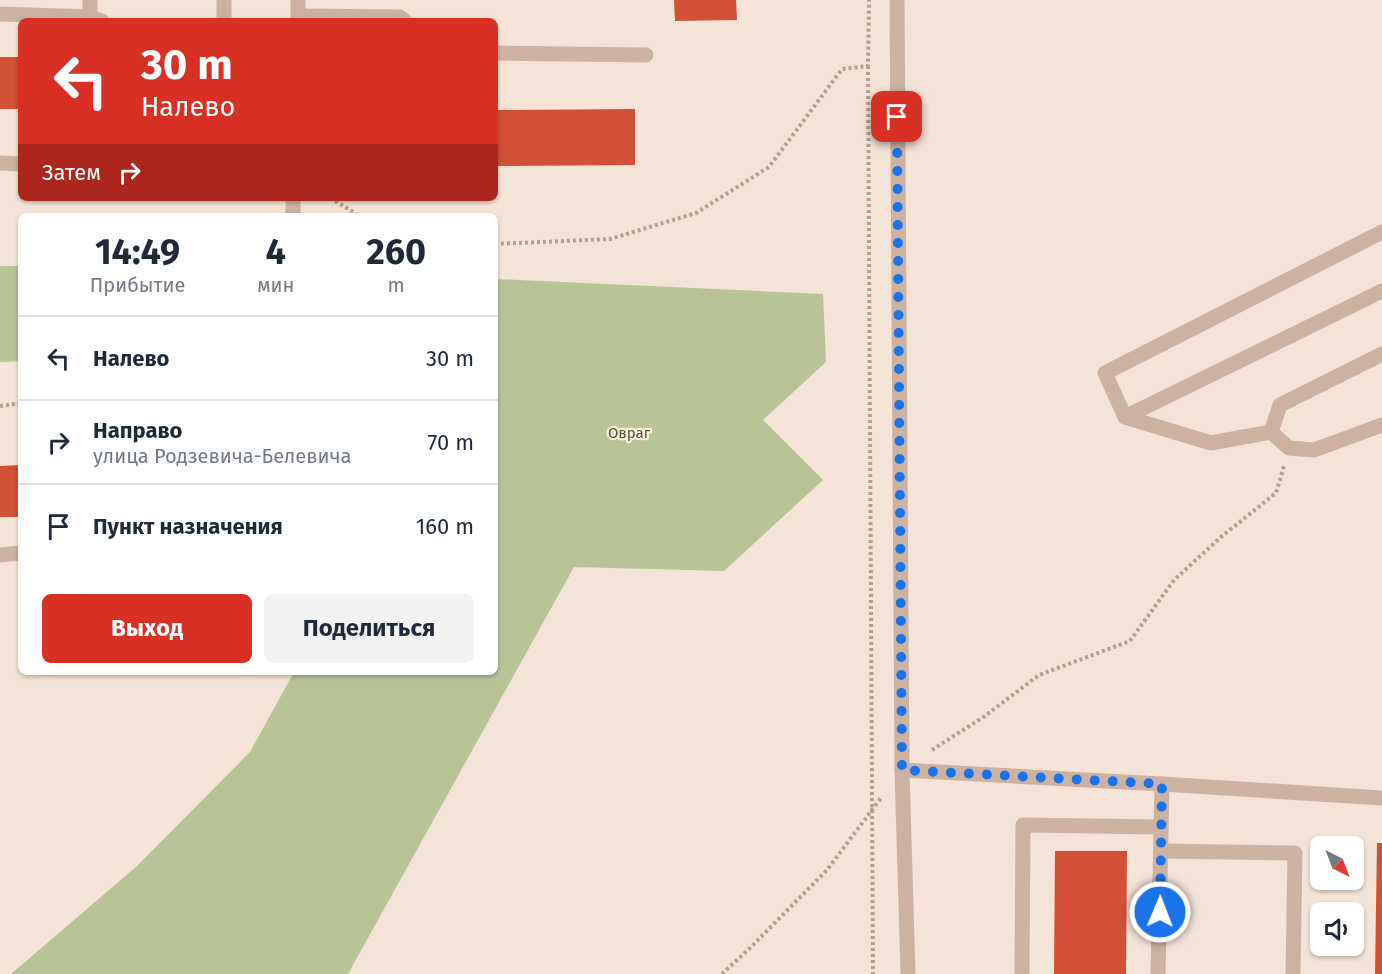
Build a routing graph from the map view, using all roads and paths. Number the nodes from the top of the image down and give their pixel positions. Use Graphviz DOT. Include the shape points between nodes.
graph roads {
  1 [pos="90,0"];
  2 [pos="224,0"];
  3 [pos="869,0"];
  4 [pos="897,0"];
  5 [pos="298,12"];
  6 [pos="0,14"];
  7 [pos="77,18"];
  8 [pos="96,18"];
  9 [pos="224,18"];
  10 [pos="401,18"];
  11 [pos="498,53"];
  12 [pos="646,55"];
  13 [pos="868,66"];
  14 [pos="0,164"];
  15 [pos="18,164"];
  16 [pos="335,201"];
  17 [pos="355,213"];
  18 [pos="1382,232"];
  19 [pos="498,244"];
  20 [pos="1382,291"];
  21 [pos="1382,354"];
  22 [pos="18,403"];
  23 [pos="0,406"];
  24 [pos="1125,417"];
  25 [pos="1382,426"];
  26 [pos="1271,432"];
  27 [pos="1289,448"];
  28 [pos="18,553"];
  29 [pos="0,555"];
  30 [pos="902,770"];
  31 [pos="1162,784"];
  32 [pos="1382,798"];
  33 [pos="872,809"];
  34 [pos="1161,827"];
  35 [pos="1161,851"];
  36 [pos="722,974"];
  37 [pos="873,974"];
  38 [pos="908,974"];
  39 [pos="1022,974"];
  40 [pos="1158,974"];
  41 [pos="1293,974"];
  1 -- 8 [label="street"];
  2 -- 9 [label="street"];
  3 -- 13 [label="path"];
  4 -- 30 [label="street"];
  5 -- 10 [label="street"];
  6 -- 7 [label="street"];
  11 -- 12 [label="street"];
  13 -- 19 [label="path" via="842,69 770,167 696,213 610,239"];
  13 -- 33 [label="path"];
  14 -- 15 [label="street"];
  16 -- 17 [label="path"];
  18 -- 24 [label="street" via="1106,373"];
  20 -- 24 [label="street"];
  21 -- 26 [label="street" via="1280,405"];
  22 -- 23 [label="path"];
  24 -- 26 [label="street" via="1211,443"];
  25 -- 27 [label="street" via="1314,450"];
  26 -- 27 [label="street"];
  27 -- 30 [label="path" via="1276,493 1174,580 1130,641 1039,675"];
  28 -- 29 [label="street"];
  30 -- 31 [label="street"];
  30 -- 33 [label="path"];
  30 -- 38 [label="street"];
  31 -- 32 [label="street"];
  31 -- 34 [label="street"];
  33 -- 36 [label="path" via="827,870"];
  33 -- 37 [label="path"];
  34 -- 35 [label="street"];
  34 -- 39 [label="street" via="1023,825"];
  35 -- 40 [label="street"];
  35 -- 41 [label="street" via="1295,853"];
}
